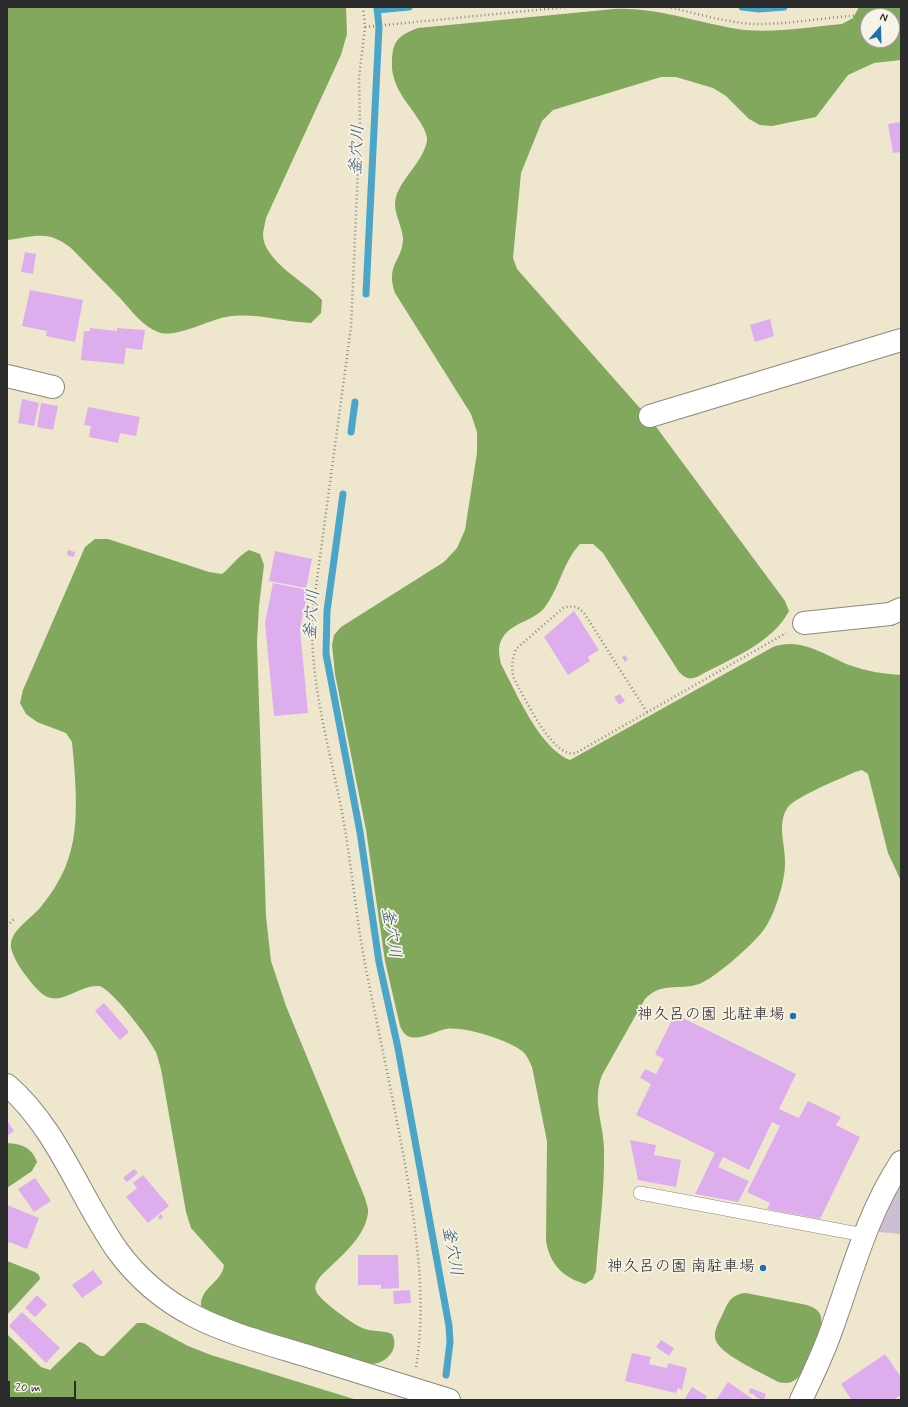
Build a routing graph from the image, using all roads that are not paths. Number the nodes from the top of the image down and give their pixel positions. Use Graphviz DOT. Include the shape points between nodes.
graph roads {
  1 [pos="901,340"];
  2 [pos="7,376"];
  3 [pos="53,387"];
  4 [pos="650,416"];
  5 [pos="901,609"];
  6 [pos="804,623"];
  7 [pos="7,1085"];
  8 [pos="901,1162"];
  9 [pos="640,1193"];
  10 [pos="864,1235"];
  11 [pos="449,1400"];
  12 [pos="801,1400"];
  1 -- 4 [label="street"];
  2 -- 3 [label="street"];
  5 -- 6 [label="street" via="890,614"];
  7 -- 11 [label="street" via="42,1124 117,1249 145,1283 162,1297 193,1317 220,1329"];
  8 -- 10 [label="street"];
  9 -- 10 [label="lane"];
  10 -- 12 [label="street" via="831,1332"];
}
